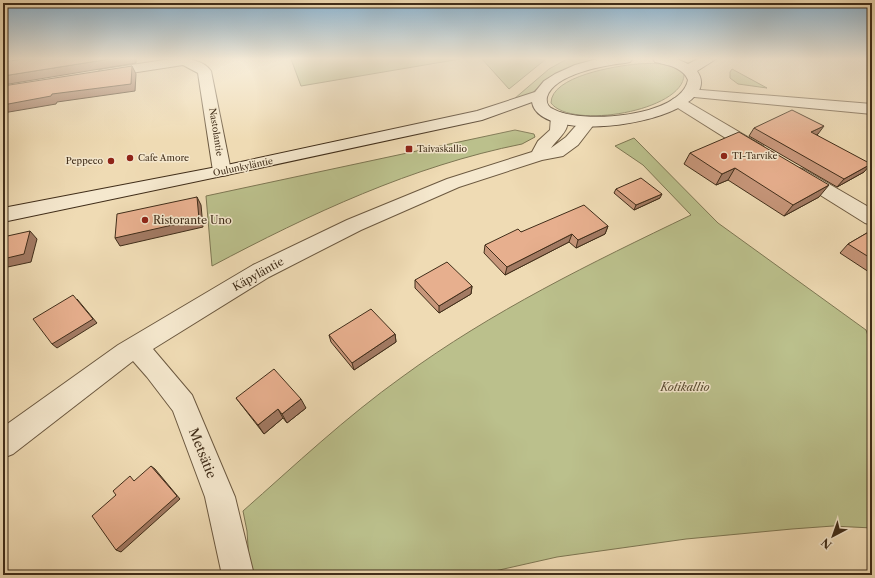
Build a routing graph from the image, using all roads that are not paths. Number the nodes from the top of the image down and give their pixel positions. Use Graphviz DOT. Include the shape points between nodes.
graph roads {
  1 [pos="208,86"];
  2 [pos="545,86"];
  3 [pos="688,86"];
  4 [pos="539,95"];
  5 [pos="872,109"];
  6 [pos="553,115"];
  7 [pos="482,116"];
  8 [pos="586,123"];
  9 [pos="539,155"];
  10 [pos="222,171"];
  11 [pos="3,215"];
  12 [pos="872,218"];
  13 [pos="134,347"];
  14 [pos="3,444"];
  15 [pos="238,575"];
  1 -- 10 [label="street, Nastolantie"];
  2 -- 4 [label="street"];
  3 -- 5 [label="street" via="751,98"];
  3 -- 8 [label="street, Oulunkyläntie" via="627,120"];
  3 -- 12 [label="street" via="780,163"];
  4 -- 6 [label="street" via="540,105"];
  4 -- 7 [label="street, Oulunkyläntie"];
  6 -- 7 [label="street, Oulunkyläntie" via="502,118"];
  6 -- 8 [label="street, Oulunkyläntie"];
  6 -- 9 [label="street" via="560,123 559,129 544,145"];
  7 -- 10 [label="street, Oulunkyläntie"];
  8 -- 9 [label="street, Käpyläntie" via="564,148"];
  9 -- 13 [label="street, Käpyläntie" via="453,183 354,225 262,271"];
  10 -- 11 [label="street, Oulunkyläntie"];
  13 -- 14 [label="street, Käpyläntie"];
  13 -- 15 [label="street, Metsätie" via="156,368 183,404 220,497"];
}
